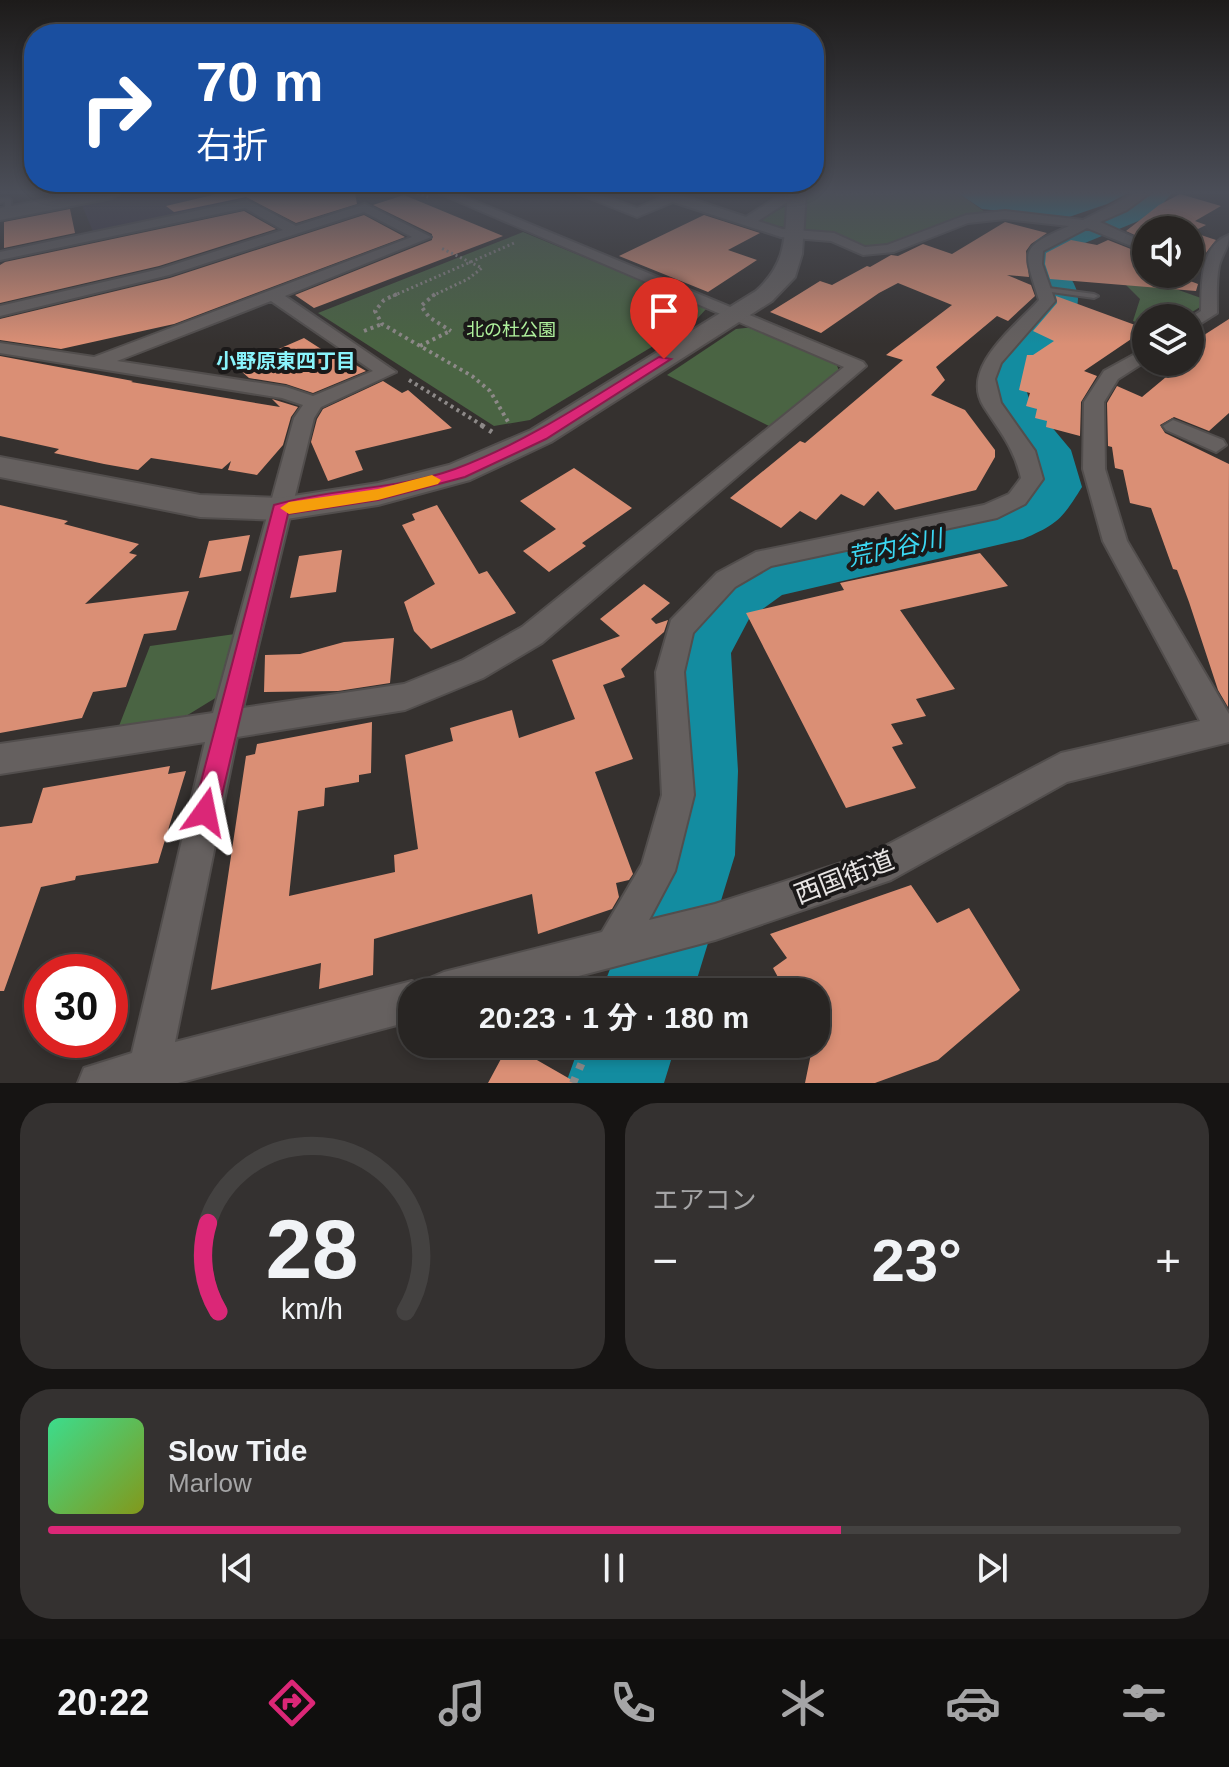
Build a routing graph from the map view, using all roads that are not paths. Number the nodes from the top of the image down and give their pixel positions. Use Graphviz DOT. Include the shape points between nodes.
graph roads {
  1 [pos="59,244"];
  2 [pos="256,244"];
  3 [pos="407,244"];
  4 [pos="567,244"];
  5 [pos="791,244"];
  6 [pos="848,244"];
  7 [pos="901,244"];
  8 [pos="1041,244"];
  9 [pos="1225,247"];
  10 [pos="0,256"];
  11 [pos="1055,291"];
  12 [pos="273,295"];
  13 [pos="1094,296"];
  14 [pos="0,311"];
  15 [pos="1209,313"];
  16 [pos="738,314"];
  17 [pos="1204,316"];
  18 [pos="1229,320"];
  19 [pos="0,348"];
  20 [pos="1132,362"];
  21 [pos="94,363"];
  22 [pos="314,403"];
  23 [pos="1173,426"];
  24 [pos="1225,443"];
  25 [pos="0,467"];
  26 [pos="280,509"];
  27 [pos="224,726"];
  28 [pos="1225,729"];
  29 [pos="0,759"];
  30 [pos="615,946"];
  31 [pos="496,978"];
  32 [pos="398,1005"];
  33 [pos="147,1077"];
  34 [pos="99,1083"];
  1 -- 10 [label="street"];
  2 -- 14 [label="street" via="164,272"];
  3 -- 12 [label="street"];
  4 -- 16 [label="street"];
  5 -- 16 [label="street" via="784,277"];
  6 -- 7 [label="street" via="877,252"];
  8 -- 11 [label="street" via="1032,260"];
  9 -- 15 [label="street" via="1206,269"];
  11 -- 13 [label="lane"];
  11 -- 30 [label="street" via="993,362 986,379 991,403 1025,451 1032,479 1017,499 989,512 765,558 726,580 681,628 670,672 678,795 657,871"];
  12 -- 21 [label="street"];
  12 -- 22 [label="street" via="387,372"];
  15 -- 17 [label="street"];
  15 -- 18 [label="street"];
  16 -- 26 [label="street" via="541,436 459,473 378,494"];
  16 -- 27 [label="street" via="857,366 532,635 473,669 405,697"];
  19 -- 21 [label="street"];
  20 -- 28 [label="street" via="1111,375 1094,402 1094,469 1115,541"];
  21 -- 22 [label="street" via="286,393"];
  22 -- 26 [label="street" via="304,418"];
  23 -- 24 [label="street"];
  25 -- 26 [label="street" via="200,506"];
  26 -- 27 [label="street"];
  27 -- 29 [label="street"];
  27 -- 33 [label="street"];
  28 -- 30 [label="street, 西国街道" via="1061,768 879,868 715,922"];
  30 -- 31 [label="street, 西国街道"];
  32 -- 33 [label="street"];
  33 -- 34 [label="street"];
}
